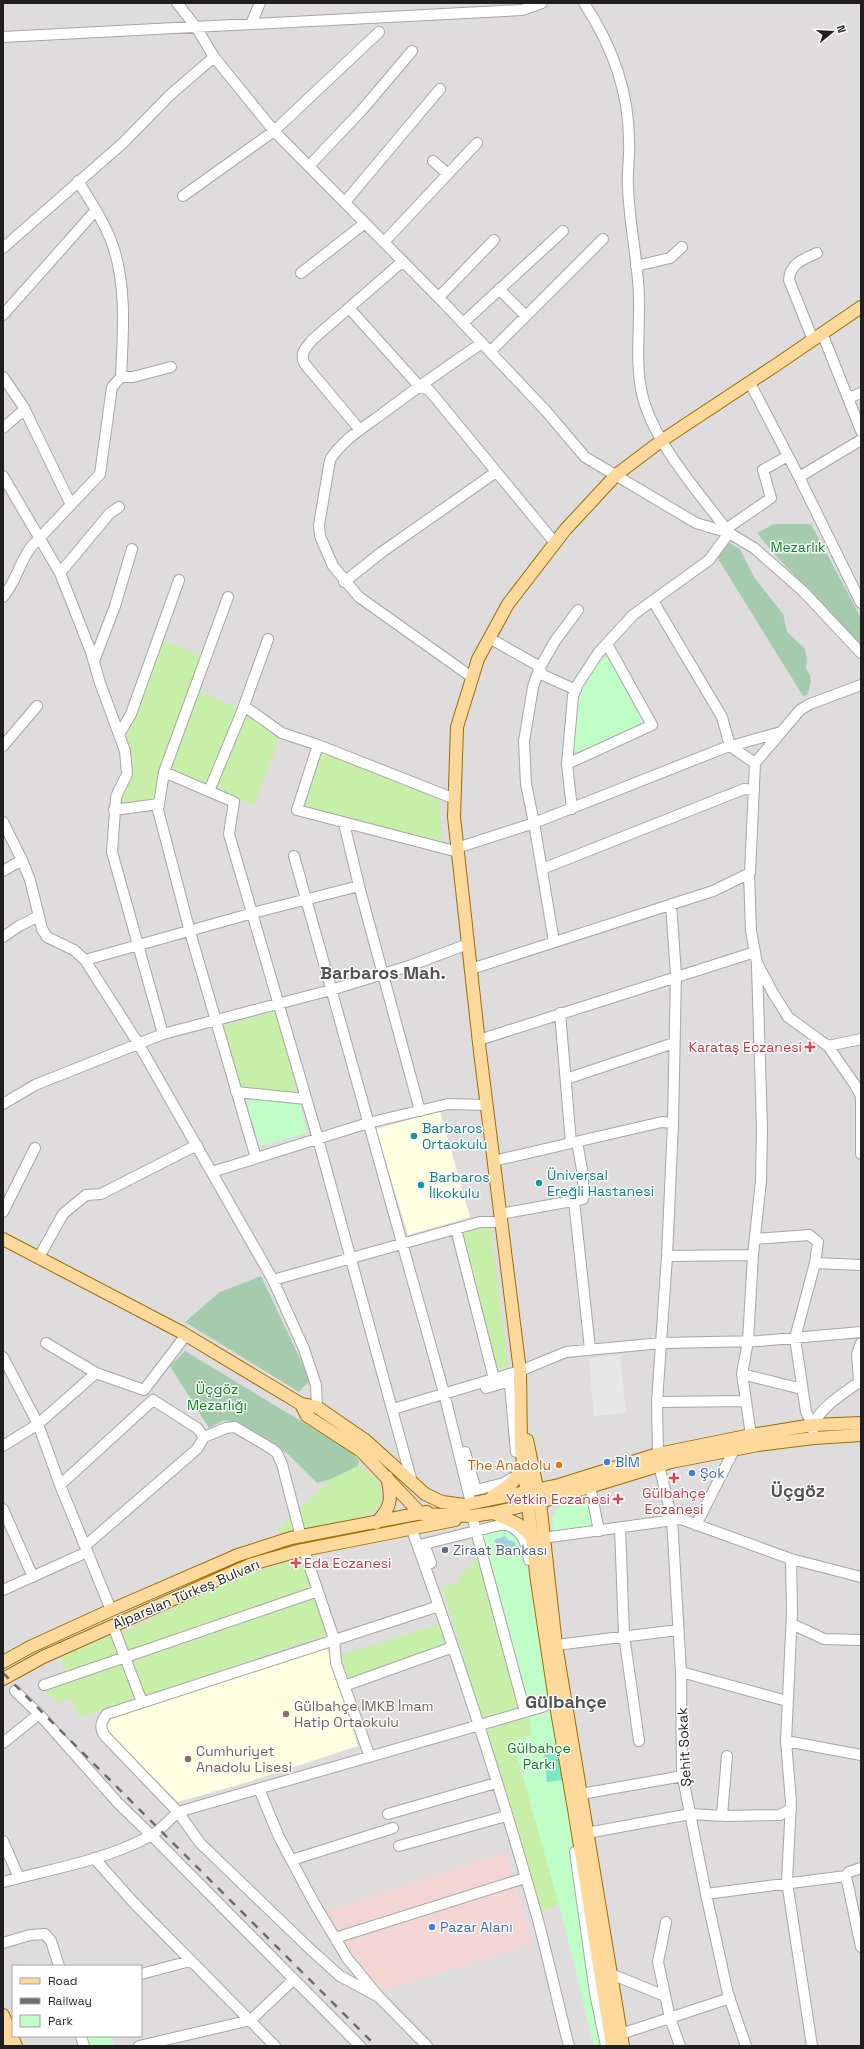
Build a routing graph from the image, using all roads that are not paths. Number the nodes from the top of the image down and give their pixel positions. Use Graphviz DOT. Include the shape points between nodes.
graph roads {
  1 [pos="177,3"];
  2 [pos="260,3"];
  3 [pos="542,3"];
  4 [pos="584,3"];
  5 [pos="486,7"];
  6 [pos="251,24"];
  7 [pos="196,27"];
  8 [pos="379,32"];
  9 [pos="3,37"];
  10 [pos="412,51"];
  11 [pos="214,57"];
  12 [pos="440,89"];
  13 [pos="274,131"];
  14 [pos="477,143"];
  15 [pos="433,161"];
  16 [pos="309,166"];
  17 [pos="448,174"];
  18 [pos="78,181"];
  19 [pos="183,196"];
  20 [pos="345,202"];
  21 [pos="96,210"];
  22 [pos="365,224"];
  23 [pos="562,230"];
  24 [pos="603,239"];
  25 [pos="494,240"];
  26 [pos="384,242"];
  27 [pos="3,248"];
  28 [pos="682,248"];
  29 [pos="818,253"];
  30 [pos="403,261"];
  31 [pos="636,266"];
  32 [pos="301,273"];
  33 [pos="500,289"];
  34 [pos="439,297"];
  35 [pos="861,306"];
  36 [pos="349,308"];
  37 [pos="3,315"];
  38 [pos="526,316"];
  39 [pos="463,323"];
  40 [pos="817,337"];
  41 [pos="482,343"];
  42 [pos="490,352"];
  43 [pos="171,367"];
  44 [pos="3,377"];
  45 [pos="121,377"];
  46 [pos="750,382"];
  47 [pos="420,386"];
  48 [pos="861,393"];
  49 [pos="848,398"];
  50 [pos="25,409"];
  51 [pos="3,428"];
  52 [pos="360,430"];
  53 [pos="861,431"];
  54 [pos="861,440"];
  55 [pos="661,441"];
  56 [pos="788,456"];
  57 [pos="496,472"];
  58 [pos="616,475"];
  59 [pos="3,476"];
  60 [pos="799,477"];
  61 [pos="71,505"];
  62 [pos="119,507"];
  63 [pos="728,531"];
  64 [pos="41,538"];
  65 [pos="555,543"];
  66 [pos="132,549"];
  67 [pos="60,573"];
  68 [pos="179,580"];
  69 [pos="344,582"];
  70 [pos="228,596"];
  71 [pos="3,597"];
  72 [pos="653,601"];
  73 [pos="861,603"];
  74 [pos="578,610"];
  75 [pos="489,638"];
  76 [pos="268,639"];
  77 [pos="607,644"];
  78 [pos="861,653"];
  79 [pos="94,661"];
  80 [pos="540,669"];
  81 [pos="473,678"];
  82 [pos="861,685"];
  83 [pos="576,690"];
  84 [pos="37,706"];
  85 [pos="244,706"];
  86 [pos="781,732"];
  87 [pos="120,733"];
  88 [pos="318,745"];
  89 [pos="3,746"];
  90 [pos="730,746"];
  91 [pos="756,763"];
  92 [pos="568,764"];
  93 [pos="164,772"];
  94 [pos="754,790"];
  95 [pos="209,791"];
  96 [pos="455,799"];
  97 [pos="159,804"];
  98 [pos="572,808"];
  99 [pos="114,810"];
  100 [pos="3,822"];
  101 [pos="344,823"];
  102 [pos="534,823"];
  103 [pos="458,850"];
  104 [pos="294,856"];
  105 [pos="22,860"];
  106 [pos="542,869"];
  107 [pos="3,871"];
  108 [pos="749,874"];
  109 [pos="359,886"];
  110 [pos="306,899"];
  111 [pos="671,904"];
  112 [pos="253,913"];
  113 [pos="38,916"];
  114 [pos="190,932"];
  115 [pos="3,937"];
  116 [pos="554,942"];
  117 [pos="468,944"];
  118 [pos="139,945"];
  119 [pos="755,952"];
  120 [pos="85,960"];
  121 [pos="758,963"];
  122 [pos="471,969"];
  123 [pos="383,974"];
  124 [pos="676,976"];
  125 [pos="331,990"];
  126 [pos="279,1002"];
  127 [pos="560,1013"];
  128 [pos="215,1021"];
  129 [pos="164,1034"];
  130 [pos="861,1039"];
  131 [pos="479,1040"];
  132 [pos="138,1043"];
  133 [pos="674,1043"];
  134 [pos="828,1046"];
  135 [pos="566,1079"];
  136 [pos="236,1092"];
  137 [pos="306,1099"];
  138 [pos="3,1104"];
  139 [pos="486,1105"];
  140 [pos="861,1105"];
  141 [pos="420,1111"];
  142 [pos="673,1123"];
  143 [pos="368,1124"];
  144 [pos="318,1139"];
  145 [pos="574,1142"];
  146 [pos="197,1145"];
  147 [pos="35,1148"];
  148 [pos="861,1154"];
  149 [pos="256,1158"];
  150 [pos="493,1161"];
  151 [pos="212,1172"];
  152 [pos="574,1201"];
  153 [pos="3,1212"];
  154 [pos="500,1218"];
  155 [pos="456,1229"];
  156 [pos="3,1239"];
  157 [pos="755,1239"];
  158 [pos="402,1244"];
  159 [pos="753,1255"];
  160 [pos="668,1256"];
  161 [pos="39,1257"];
  162 [pos="350,1258"];
  163 [pos="814,1263"];
  164 [pos="861,1265"];
  165 [pos="273,1280"];
  166 [pos="861,1332"];
  167 [pos="186,1335"];
  168 [pos="796,1338"];
  169 [pos="748,1341"];
  170 [pos="46,1343"];
  171 [pos="662,1343"];
  172 [pos="861,1343"];
  173 [pos="590,1350"];
  174 [pos="3,1357"];
  175 [pos="96,1373"];
  176 [pos="742,1374"];
  177 [pos="513,1375"];
  178 [pos="494,1378"];
  179 [pos="860,1381"];
  180 [pos="802,1389"];
  181 [pos="144,1390"];
  182 [pos="444,1393"];
  183 [pos="153,1400"];
  184 [pos="746,1401"];
  185 [pos="657,1402"];
  186 [pos="301,1404"];
  187 [pos="316,1407"];
  188 [pos="393,1409"];
  189 [pos="861,1423"];
  190 [pos="38,1424"];
  191 [pos="813,1425"];
  192 [pos="751,1435"];
  193 [pos="861,1435"];
  194 [pos="204,1437"];
  195 [pos="814,1438"];
  196 [pos="3,1446"];
  197 [pos="734,1450"];
  198 [pos="658,1460"];
  199 [pos="528,1466"];
  200 [pos="387,1477"];
  201 [pos="412,1482"];
  202 [pos="60,1485"];
  203 [pos="590,1486"];
  204 [pos="560,1490"];
  205 [pos="533,1497"];
  206 [pos="485,1501"];
  207 [pos="467,1504"];
  208 [pos="492,1513"];
  209 [pos="420,1514"];
  210 [pos="4,1516"];
  211 [pos="472,1516"];
  212 [pos="672,1519"];
  213 [pos="376,1523"];
  214 [pos="696,1525"];
  215 [pos="542,1526"];
  216 [pos="620,1528"];
  217 [pos="412,1530"];
  218 [pos="476,1530"];
  219 [pos="599,1531"];
  220 [pos="301,1537"];
  221 [pos="537,1538"];
  222 [pos="86,1549"];
  223 [pos="304,1550"];
  224 [pos="791,1559"];
  225 [pos="33,1577"];
  226 [pos="861,1577"];
  227 [pos="3,1590"];
  228 [pos="318,1591"];
  229 [pos="439,1606"];
  230 [pos="110,1610"];
  231 [pos="792,1624"];
  232 [pos="113,1626"];
  233 [pos="678,1630"];
  234 [pos="624,1636"];
  235 [pos="334,1639"];
  236 [pos="861,1640"];
  237 [pos="556,1645"];
  238 [pos="453,1647"];
  239 [pos="125,1657"];
  240 [pos="3,1662"];
  241 [pos="681,1672"];
  242 [pos="3,1679"];
  243 [pos="44,1685"];
  244 [pos="344,1686"];
  245 [pos="15,1691"];
  246 [pos="787,1701"];
  247 [pos="142,1702"];
  248 [pos="540,1704"];
  249 [pos="555,1704"];
  250 [pos="525,1712"];
  251 [pos="39,1714"];
  252 [pos="479,1720"];
  253 [pos="639,1741"];
  254 [pos="786,1741"];
  255 [pos="3,1743"];
  256 [pos="861,1755"];
  257 [pos="727,1756"];
  258 [pos="370,1757"];
  259 [pos="682,1776"];
  260 [pos="496,1783"];
  261 [pos="259,1789"];
  262 [pos="582,1794"];
  263 [pos="791,1809"];
  264 [pos="178,1812"];
  265 [pos="388,1814"];
  266 [pos="690,1814"];
  267 [pos="722,1815"];
  268 [pos="506,1816"];
  269 [pos="393,1828"];
  270 [pos="587,1833"];
  271 [pos="152,1836"];
  272 [pos="3,1841"];
  273 [pos="399,1846"];
  274 [pos="94,1858"];
  275 [pos="292,1860"];
  276 [pos="861,1868"];
  277 [pos="846,1876"];
  278 [pos="19,1878"];
  279 [pos="525,1878"];
  280 [pos="3,1882"];
  281 [pos="788,1882"];
  282 [pos="706,1894"];
  283 [pos="666,1922"];
  284 [pos="335,1938"];
  285 [pos="3,1943"];
  286 [pos="861,1947"];
  287 [pos="190,1961"];
  288 [pos="59,1965"];
  289 [pos="142,1974"];
  290 [pos="610,1974"];
  291 [pos="293,1980"];
  292 [pos="665,1996"];
  293 [pos="379,1997"];
  294 [pos="730,1998"];
  295 [pos="3,2015"];
  296 [pos="670,2018"];
  297 [pos="251,2020"];
  298 [pos="621,2034"];
  299 [pos="12,2036"];
  300 [pos="3,2039"];
  301 [pos="6,2046"];
  302 [pos="139,2046"];
  303 [pos="275,2046"];
  304 [pos="360,2046"];
  305 [pos="427,2046"];
  306 [pos="569,2046"];
  307 [pos="606,2046"];
  308 [pos="612,2046"];
  309 [pos="623,2046"];
  310 [pos="680,2046"];
  311 [pos="746,2046"];
  312 [pos="812,2046"];
  1 -- 7 [label="street"];
  2 -- 6 [label="street"];
  3 -- 5 [label="street" via="522,10"];
  4 -- 31 [label="street" via="619,71 627,105 630,140 628,186"];
  5 -- 6 [label="street"];
  6 -- 7 [label="street"];
  7 -- 9 [label="street"];
  7 -- 11 [label="street"];
  8 -- 13 [label="street"];
  10 -- 16 [label="street" via="362,110"];
  11 -- 13 [label="street"];
  11 -- 18 [label="street" via="170,95 123,143"];
  12 -- 20 [label="street"];
  13 -- 16 [label="street"];
  13 -- 19 [label="street"];
  14 -- 17 [label="street"];
  15 -- 17 [label="street"];
  16 -- 20 [label="street"];
  17 -- 26 [label="street"];
  18 -- 21 [label="street"];
  18 -- 27 [label="street"];
  20 -- 22 [label="street"];
  21 -- 37 [label="street"];
  21 -- 45 [label="street" via="113,246 120,276 123,314"];
  22 -- 26 [label="street"];
  22 -- 32 [label="street"];
  23 -- 33 [label="street"];
  24 -- 38 [label="street"];
  25 -- 34 [label="street"];
  26 -- 30 [label="street"];
  28 -- 31 [label="street" via="670,258"];
  29 -- 40 [label="street" via="794,264 789,280"];
  30 -- 34 [label="street"];
  30 -- 36 [label="street"];
  31 -- 55 [label="street" via="642,393"];
  33 -- 38 [label="street"];
  33 -- 39 [label="street"];
  34 -- 39 [label="street"];
  35 -- 40 [label="main road"];
  36 -- 47 [label="street"];
  36 -- 52 [label="street" via="312,340 302,357 304,363"];
  38 -- 42 [label="street"];
  39 -- 41 [label="street"];
  40 -- 46 [label="main road"];
  40 -- 49 [label="street"];
  41 -- 42 [label="street"];
  41 -- 47 [label="street"];
  42 -- 58 [label="street" via="585,457"];
  43 -- 45 [label="street" via="133,377"];
  44 -- 50 [label="street"];
  45 -- 61 [label="street" via="112,387 100,474"];
  46 -- 55 [label="main road"];
  46 -- 56 [label="street"];
  47 -- 52 [label="street"];
  47 -- 57 [label="street" via="429,390"];
  48 -- 49 [label="street"];
  49 -- 53 [label="street"];
  50 -- 51 [label="street"];
  50 -- 61 [label="street"];
  52 -- 69 [label="street" via="334,452 330,460 320,525 324,548"];
  54 -- 60 [label="street"];
  55 -- 58 [label="main road"];
  55 -- 63 [label="street"];
  56 -- 60 [label="street"];
  56 -- 63 [label="street" via="763,470 771,498"];
  57 -- 65 [label="street"];
  57 -- 69 [label="street" via="382,552"];
  58 -- 63 [label="street" via="696,523"];
  58 -- 65 [label="main road"];
  59 -- 64 [label="street"];
  60 -- 73 [label="street"];
  61 -- 64 [label="street"];
  62 -- 67 [label="street" via="110,513"];
  63 -- 72 [label="street" via="709,560"];
  63 -- 78 [label="street" via="754,548 802,591"];
  64 -- 67 [label="street"];
  64 -- 71 [label="street" via="22,559 11,587"];
  65 -- 75 [label="main road" via="508,604"];
  66 -- 79 [label="street" via="115,606"];
  67 -- 79 [label="street"];
  68 -- 87 [label="street" via="131,714"];
  69 -- 81 [label="street" via="359,597"];
  70 -- 93 [label="street"];
  72 -- 77 [label="street" via="633,615"];
  72 -- 90 [label="street" via="722,717"];
  74 -- 80 [label="street" via="555,641"];
  75 -- 80 [label="street"];
  75 -- 81 [label="main road" via="478,659"];
  76 -- 85 [label="street"];
  77 -- 83 [label="street" via="599,652"];
  77 -- 92 [label="street" via="652,725"];
  79 -- 87 [label="street"];
  80 -- 83 [label="street" via="543,675"];
  80 -- 102 [label="street" via="533,687 524,741 526,784"];
  81 -- 96 [label="main road" via="457,727"];
  82 -- 86 [label="street" via="810,704 800,710"];
  83 -- 92 [label="street" via="573,696"];
  84 -- 89 [label="street"];
  85 -- 88 [label="street" via="282,733"];
  85 -- 95 [label="street"];
  86 -- 90 [label="street"];
  86 -- 91 [label="street"];
  87 -- 99 [label="street" via="128,764"];
  88 -- 96 [label="street"];
  88 -- 101 [label="street" via="298,810"];
  90 -- 91 [label="street"];
  90 -- 98 [label="street"];
  91 -- 94 [label="street"];
  92 -- 98 [label="street"];
  93 -- 95 [label="street"];
  93 -- 97 [label="street"];
  94 -- 106 [label="street" via="744,789"];
  94 -- 108 [label="street"];
  95 -- 112 [label="street" via="234,802 229,834"];
  96 -- 103 [label="main road" via="454,817"];
  97 -- 99 [label="street"];
  97 -- 114 [label="street" via="158,810 170,860"];
  98 -- 102 [label="street"];
  99 -- 118 [label="street" via="112,852"];
  100 -- 105 [label="street"];
  101 -- 103 [label="street"];
  101 -- 109 [label="street"];
  102 -- 103 [label="street"];
  102 -- 106 [label="street"];
  103 -- 117 [label="main road"];
  104 -- 110 [label="street"];
  105 -- 107 [label="street"];
  105 -- 113 [label="street" via="30,880"];
  106 -- 116 [label="street"];
  108 -- 111 [label="street" via="713,891"];
  108 -- 119 [label="street" via="751,931"];
  109 -- 110 [label="street"];
  109 -- 123 [label="street"];
  110 -- 112 [label="street"];
  110 -- 125 [label="street"];
  111 -- 116 [label="street"];
  111 -- 124 [label="street, Şehit Sokak"];
  112 -- 114 [label="street"];
  112 -- 126 [label="street"];
  113 -- 115 [label="street"];
  113 -- 120 [label="street" via="47,937 74,950"];
  114 -- 118 [label="street"];
  114 -- 128 [label="street"];
  116 -- 122 [label="street"];
  117 -- 122 [label="main road"];
  117 -- 123 [label="street"];
  118 -- 120 [label="street"];
  118 -- 129 [label="street"];
  119 -- 121 [label="street"];
  119 -- 124 [label="street"];
  120 -- 132 [label="street"];
  121 -- 134 [label="street" via="788,1017"];
  121 -- 157 [label="street" via="762,1128 761,1180"];
  122 -- 131 [label="main road"];
  123 -- 125 [label="street"];
  123 -- 141 [label="street"];
  124 -- 127 [label="street"];
  124 -- 133 [label="street, Şehit Sokak"];
  125 -- 126 [label="street"];
  125 -- 143 [label="street"];
  126 -- 128 [label="street"];
  126 -- 137 [label="street"];
  127 -- 131 [label="street"];
  127 -- 135 [label="street"];
  128 -- 129 [label="street"];
  128 -- 136 [label="street"];
  129 -- 132 [label="street"];
  130 -- 134 [label="street"];
  131 -- 139 [label="main road"];
  132 -- 138 [label="street" via="35,1085"];
  132 -- 146 [label="street"];
  133 -- 135 [label="street"];
  133 -- 142 [label="street, Şehit Sokak"];
  134 -- 140 [label="street" via="855,1085 861,1096"];
  135 -- 145 [label="street"];
  136 -- 137 [label="street"];
  136 -- 149 [label="street"];
  137 -- 144 [label="street"];
  139 -- 141 [label="street" via="448,1104"];
  139 -- 150 [label="main road"];
  140 -- 148 [label="street"];
  141 -- 143 [label="street"];
  142 -- 145 [label="street" via="662,1122"];
  142 -- 160 [label="street, Şehit Sokak"];
  143 -- 144 [label="street"];
  143 -- 158 [label="street"];
  144 -- 149 [label="street"];
  144 -- 162 [label="street"];
  145 -- 150 [label="street"];
  145 -- 152 [label="street" via="583,1175 583,1199"];
  146 -- 151 [label="street"];
  146 -- 161 [label="street" via="100,1194 86,1195 63,1214"];
  147 -- 153 [label="street"];
  149 -- 151 [label="street"];
  150 -- 154 [label="main road"];
  151 -- 165 [label="street"];
  152 -- 154 [label="street"];
  152 -- 173 [label="street"];
  154 -- 155 [label="street"];
  154 -- 177 [label="main road"];
  155 -- 158 [label="street"];
  155 -- 178 [label="street"];
  156 -- 161 [label="main road"];
  157 -- 159 [label="street"];
  157 -- 163 [label="street" via="809,1235 818,1242"];
  158 -- 162 [label="street"];
  158 -- 182 [label="street"];
  159 -- 160 [label="street"];
  159 -- 169 [label="street"];
  160 -- 171 [label="street, Şehit Sokak"];
  161 -- 167 [label="main road"];
  162 -- 165 [label="street"];
  162 -- 188 [label="street"];
  163 -- 164 [label="street"];
  163 -- 168 [label="street"];
  165 -- 187 [label="street" via="304,1349 316,1385"];
  166 -- 168 [label="street"];
  167 -- 181 [label="street"];
  167 -- 186 [label="main road"];
  168 -- 169 [label="street"];
  168 -- 180 [label="street"];
  169 -- 171 [label="street"];
  169 -- 176 [label="street"];
  170 -- 175 [label="street"];
  171 -- 173 [label="street"];
  171 -- 185 [label="street, Şehit Sokak"];
  172 -- 179 [label="street" via="857,1354"];
  173 -- 177 [label="street" via="566,1352"];
  174 -- 190 [label="street"];
  175 -- 181 [label="street"];
  175 -- 190 [label="street"];
  176 -- 180 [label="street"];
  176 -- 184 [label="street"];
  177 -- 177 [label="street" via="518,1468 508,1481 476,1490 450,1398"];
  177 -- 178 [label="street"];
  177 -- 199 [label="main road" via="521,1418 521,1446"];
  178 -- 182 [label="street"];
  179 -- 191 [label="street" via="825,1407"];
  180 -- 191 [label="street" via="806,1412"];
  181 -- 183 [label="street"];
  182 -- 188 [label="street"];
  182 -- 207 [label="street"];
  183 -- 194 [label="street" via="197,1428"];
  183 -- 202 [label="street"];
  184 -- 185 [label="street"];
  184 -- 192 [label="street"];
  185 -- 198 [label="street, Şehit Sokak"];
  186 -- 187 [label="main road"];
  186 -- 200 [label="main road" via="308,1416 361,1452"];
  187 -- 201 [label="main road" via="365,1440"];
  188 -- 201 [label="street"];
  189 -- 191 [label="main road"];
  190 -- 196 [label="street"];
  190 -- 202 [label="street"];
  191 -- 192 [label="main road"];
  191 -- 195 [label="street"];
  192 -- 198 [label="main road"];
  193 -- 195 [label="main road"];
  194 -- 220 [label="street" via="235,1427 277,1453"];
  194 -- 222 [label="street" via="197,1449"];
  195 -- 197 [label="main road"];
  197 -- 198 [label="main road"];
  197 -- 214 [label="street"];
  198 -- 203 [label="main road"];
  198 -- 204 [label="main road"];
  198 -- 212 [label="street, Şehit Sokak"];
  199 -- 204 [label="main road"];
  199 -- 205 [label="main road"];
  199 -- 206 [label="main road" via="509,1486"];
  200 -- 209 [label="main road"];
  200 -- 213 [label="main road" via="390,1503 385,1514"];
  201 -- 207 [label="main road" via="425,1494 442,1502"];
  202 -- 222 [label="street"];
  203 -- 204 [label="main road"];
  203 -- 219 [label="street"];
  204 -- 205 [label="main road"];
  204 -- 215 [label="main road"];
  205 -- 206 [label="main road, Alparslan Türkeş Bulvarı"];
  205 -- 208 [label="main road"];
  205 -- 215 [label="main road"];
  205 -- 221 [label="main road"];
  206 -- 207 [label="main road, Alparslan Türkeş Bulvarı"];
  207 -- 209 [label="main road, Alparslan Türkeş Bulvarı"];
  208 -- 211 [label="main road"];
  208 -- 221 [label="main road" via="518,1524"];
  209 -- 211 [label="main road"];
  209 -- 213 [label="main road, Alparslan Türkeş Bulvarı"];
  210 -- 225 [label="street"];
  211 -- 217 [label="main road, Alparslan Türkeş Bulvarı"];
  211 -- 218 [label="street"];
  212 -- 214 [label="street" via="681,1519"];
  212 -- 216 [label="street"];
  212 -- 233 [label="street, Şehit Sokak"];
  213 -- 220 [label="main road, Alparslan Türkeş Bulvarı"];
  214 -- 224 [label="street"];
  215 -- 221 [label="main road"];
  216 -- 219 [label="street"];
  216 -- 234 [label="street"];
  217 -- 223 [label="main road, Alparslan Türkeş Bulvarı"];
  217 -- 229 [label="street"];
  218 -- 248 [label="street" via="504,1524 515,1529 526,1544 550,1700"];
  218 -- 250 [label="street"];
  218 -- 252 [label="street" via="424,1544"];
  219 -- 221 [label="street"];
  220 -- 230 [label="main road, Alparslan Türkeş Bulvarı" via="238,1555"];
  221 -- 237 [label="main road"];
  221 -- 249 [label="main road"];
  222 -- 225 [label="street"];
  222 -- 230 [label="street"];
  223 -- 228 [label="street"];
  223 -- 232 [label="main road, Alparslan Türkeş Bulvarı" via="239,1569"];
  224 -- 226 [label="street"];
  224 -- 231 [label="street"];
  225 -- 227 [label="street"];
  228 -- 235 [label="street"];
  228 -- 239 [label="street"];
  229 -- 235 [label="street"];
  229 -- 238 [label="street"];
  230 -- 240 [label="main road, Alparslan Türkeş Bulvarı"];
  231 -- 236 [label="street" via="824,1639"];
  231 -- 246 [label="street"];
  232 -- 239 [label="street"];
  232 -- 242 [label="main road, Alparslan Türkeş Bulvarı" via="44,1656"];
  233 -- 234 [label="street"];
  233 -- 241 [label="street, Şehit Sokak"];
  234 -- 237 [label="street"];
  234 -- 253 [label="street"];
  235 -- 244 [label="street" via="336,1664"];
  235 -- 247 [label="street"];
  237 -- 262 [label="main road"];
  238 -- 244 [label="street"];
  238 -- 252 [label="street"];
  239 -- 243 [label="street"];
  239 -- 247 [label="street"];
  241 -- 246 [label="street"];
  241 -- 259 [label="street, Şehit Sokak"];
  244 -- 258 [label="street"];
  245 -- 251 [label="street"];
  246 -- 254 [label="street"];
  247 -- 264 [label="street" via="107,1714 102,1720 102,1732"];
  249 -- 250 [label="street"];
  249 -- 307 [label="street" via="588,1948"];
  249 -- 308 [label="main road"];
  250 -- 252 [label="street"];
  251 -- 255 [label="street"];
  251 -- 271 [label="street" via="118,1804"];
  252 -- 258 [label="street"];
  252 -- 260 [label="street"];
  254 -- 256 [label="street"];
  254 -- 263 [label="street"];
  257 -- 267 [label="street"];
  258 -- 261 [label="street"];
  259 -- 262 [label="street"];
  259 -- 266 [label="street, Şehit Sokak"];
  260 -- 265 [label="street"];
  260 -- 268 [label="street"];
  261 -- 264 [label="street"];
  261 -- 275 [label="street" via="279,1837"];
  262 -- 270 [label="main road"];
  263 -- 267 [label="street" via="780,1815"];
  263 -- 281 [label="street"];
  264 -- 271 [label="street"];
  264 -- 293 [label="street" via="200,1843 340,1976"];
  266 -- 267 [label="street"];
  266 -- 270 [label="street"];
  266 -- 282 [label="street, Şehit Sokak"];
  268 -- 273 [label="street"];
  268 -- 279 [label="street"];
  269 -- 275 [label="street"];
  270 -- 290 [label="main road"];
  271 -- 274 [label="street"];
  271 -- 291 [label="street"];
  272 -- 278 [label="street"];
  274 -- 278 [label="street"];
  274 -- 287 [label="street"];
  275 -- 284 [label="street"];
  276 -- 277 [label="street" via="849,1872"];
  277 -- 281 [label="street"];
  277 -- 286 [label="street"];
  278 -- 280 [label="street"];
  279 -- 284 [label="street"];
  279 -- 306 [label="street"];
  281 -- 282 [label="street"];
  281 -- 312 [label="street"];
  282 -- 294 [label="street, Şehit Sokak"];
  283 -- 292 [label="street" via="658,1962"];
  284 -- 293 [label="street" via="347,1958"];
  285 -- 288 [label="street" via="30,1935 45,1934 51,1941"];
  287 -- 289 [label="street"];
  287 -- 297 [label="street"];
  290 -- 292 [label="street"];
  290 -- 298 [label="main road"];
  291 -- 297 [label="street"];
  291 -- 304 [label="street"];
  292 -- 296 [label="street"];
  293 -- 305 [label="street"];
  294 -- 296 [label="street"];
  294 -- 311 [label="street, Şehit Sokak"];
  295 -- 299 [label="main road"];
  296 -- 298 [label="street"];
  296 -- 310 [label="street"];
  297 -- 302 [label="street"];
  297 -- 303 [label="street"];
  298 -- 309 [label="main road"];
  300 -- 301 [label="main road"];
}
